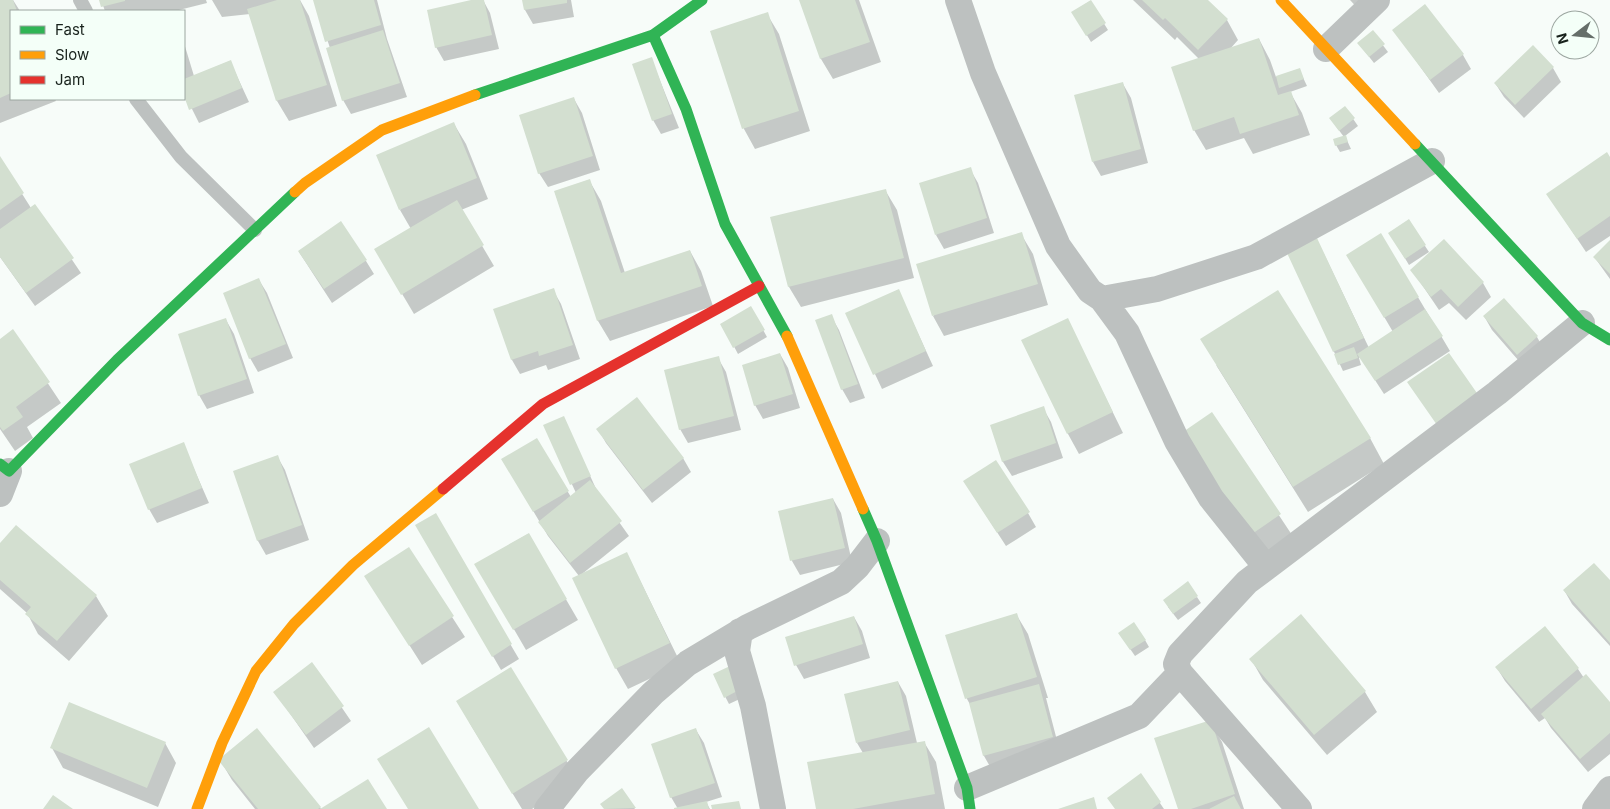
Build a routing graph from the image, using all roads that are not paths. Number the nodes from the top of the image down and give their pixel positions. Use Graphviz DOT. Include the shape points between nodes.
graph roads {
  1 [pos="702,0"];
  2 [pos="958,0"];
  3 [pos="1281,0"];
  4 [pos="1377,0"];
  5 [pos="653,34"];
  6 [pos="1326,49"];
  7 [pos="137,100"];
  8 [pos="1432,162"];
  9 [pos="255,230"];
  10 [pos="759,286"];
  11 [pos="1102,299"];
  12 [pos="1582,322"];
  13 [pos="1610,340"];
  14 [pos="3,476"];
  15 [pos="877,541"];
  16 [pos="1266,567"];
  17 [pos="740,631"];
  18 [pos="1180,673"];
  19 [pos="1610,790"];
  20 [pos="968,798"];
  21 [pos="197,809"];
  22 [pos="547,809"];
  23 [pos="773,809"];
  24 [pos="1299,809"];
  25 [pos="1595,809"];
  1 -- 5 [label="street"];
  2 -- 11 [label="street" via="983,73 1058,246 1090,292"];
  3 -- 6 [label="street"];
  4 -- 6 [label="street"];
  5 -- 9 [label="street" via="382,130 305,183"];
  5 -- 10 [label="street" via="686,109 725,224"];
  6 -- 8 [label="street"];
  7 -- 9 [label="lane" via="181,157"];
  8 -- 11 [label="street" via="1256,257 1157,289"];
  8 -- 12 [label="street"];
  9 -- 14 [label="street" via="54,421"];
  10 -- 15 [label="street" via="782,325"];
  10 -- 21 [label="street" via="543,404 353,565 294,624 256,671 222,743"];
  11 -- 16 [label="street" via="1127,333 1177,441 1211,498"];
  12 -- 13 [label="street"];
  12 -- 16 [label="street" via="1497,394"];
  15 -- 17 [label="street" via="841,582"];
  15 -- 20 [label="street"];
  16 -- 18 [label="street" via="1247,582 1180,654 1176,664"];
  17 -- 22 [label="street" via="688,663 653,693 577,771"];
  17 -- 23 [label="street" via="737,652 754,706"];
  18 -- 20 [label="street" via="1139,716"];
  18 -- 24 [label="street"];
  19 -- 25 [label="street"];
}
